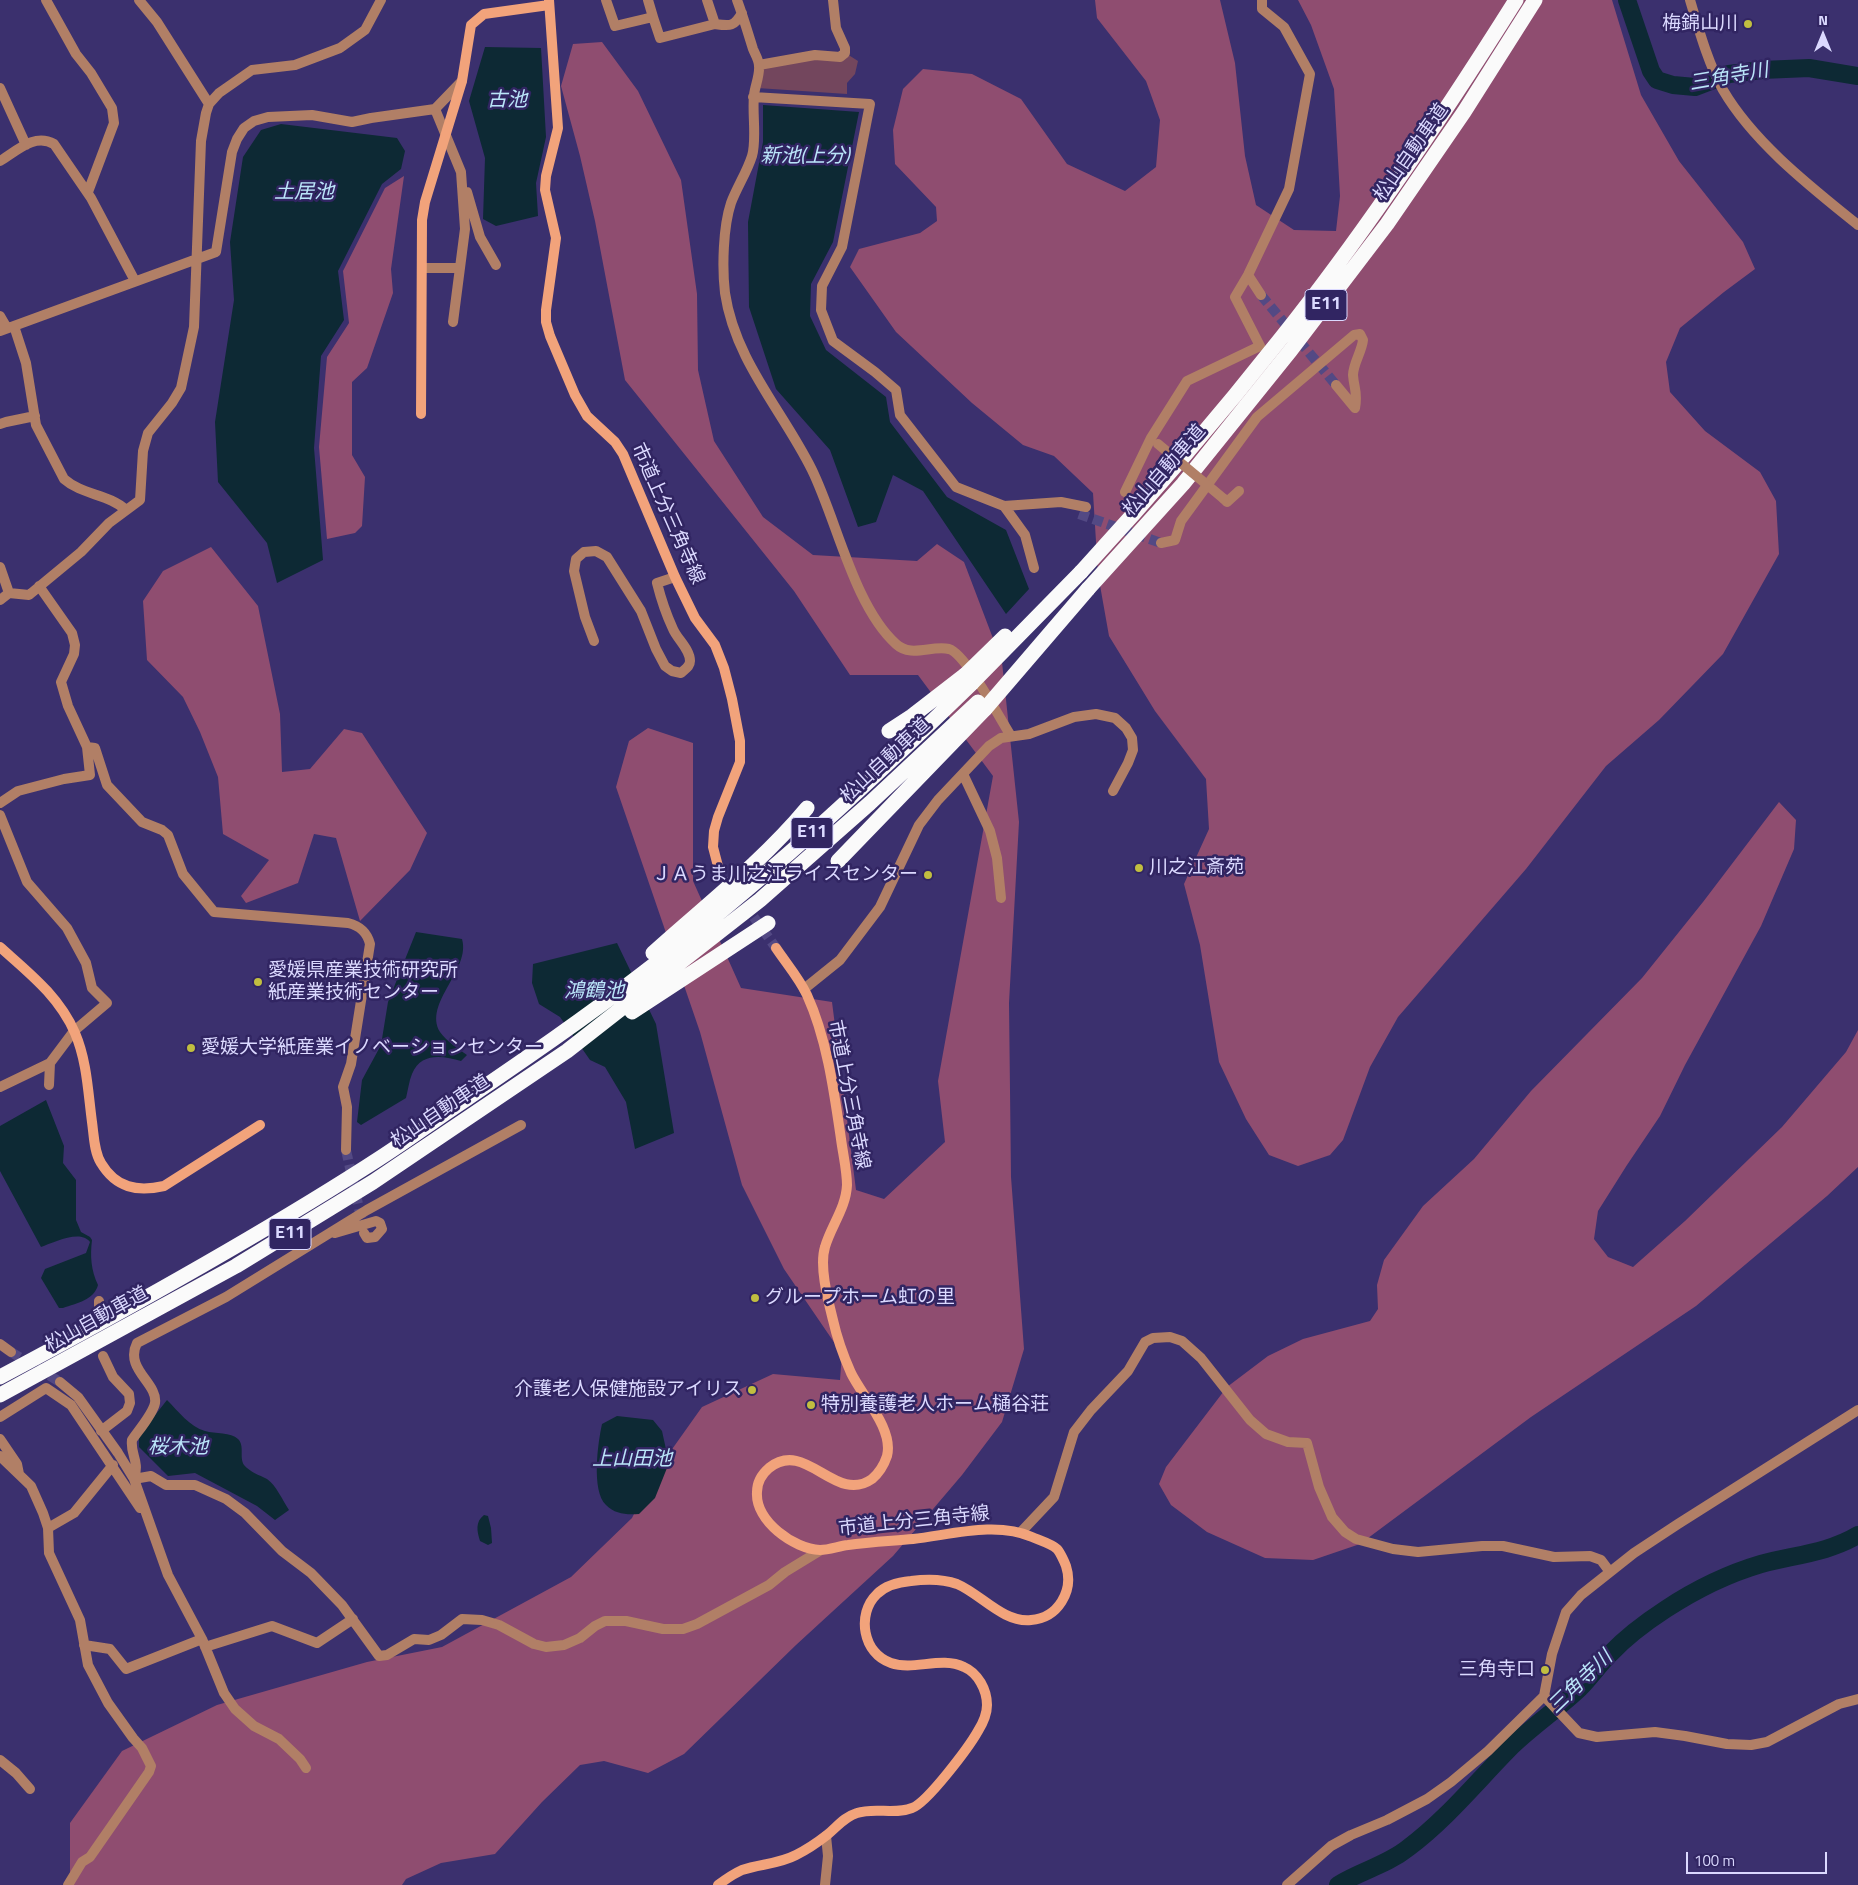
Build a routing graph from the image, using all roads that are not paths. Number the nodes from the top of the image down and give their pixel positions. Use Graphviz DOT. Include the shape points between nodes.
graph roads {
  1 [pos="46,0"];
  2 [pos="139,0"];
  3 [pos="381,0"];
  4 [pos="606,0"];
  5 [pos="648,0"];
  6 [pos="707,0"];
  7 [pos="737,0"];
  8 [pos="833,0"];
  9 [pos="1262,0"];
  10 [pos="1516,0"];
  11 [pos="1535,0"];
  12 [pos="1690,0"];
  13 [pos="549,2"];
  14 [pos="742,13"];
  15 [pos="653,16"];
  16 [pos="715,24"];
  17 [pos="759,65"];
  18 [pos="462,81"];
  19 [pos="0,88"];
  20 [pos="754,97"];
  21 [pos="209,104"];
  22 [pos="435,110"];
  23 [pos="446,136"];
  24 [pos="26,145"];
  25 [pos="0,161"];
  26 [pos="461,172"];
  27 [pos="88,192"];
  28 [pos="1858,225"];
  29 [pos="196,259"];
  30 [pos="496,265"];
  31 [pos="422,268"];
  32 [pos="460,268"];
  33 [pos="1248,275"];
  34 [pos="135,281"];
  35 [pos="1261,295"];
  36 [pos="0,316"];
  37 [pos="453,322"];
  38 [pos="7,328"];
  39 [pos="1336,384"];
  40 [pos="421,414"];
  41 [pos="35,416"];
  42 [pos="0,424"];
  43 [pos="1154,441"];
  44 [pos="1125,492"];
  45 [pos="1239,492"];
  46 [pos="1004,506"];
  47 [pos="126,510"];
  48 [pos="1082,510"];
  49 [pos="1161,543"];
  50 [pos="0,567"];
  51 [pos="1034,568"];
  52 [pos="675,577"];
  53 [pos="39,586"];
  54 [pos="4,597"];
  55 [pos="594,641"];
  56 [pos="968,679"];
  57 [pos="982,705"];
  58 [pos="890,731"];
  59 [pos="1011,736"];
  60 [pos="88,747"];
  61 [pos="963,774"];
  62 [pos="1113,791"];
  63 [pos="0,803"];
  64 [pos="807,808"];
  65 [pos="0,815"];
  66 [pos="838,861"];
  67 [pos="719,870"];
  68 [pos="1001,898"];
  69 [pos="768,923"];
  70 [pos="0,947"];
  71 [pos="776,948"];
  72 [pos="642,969"];
  73 [pos="804,989"];
  74 [pos="653,992"];
  75 [pos="74,1031"];
  76 [pos="50,1063"];
  77 [pos="49,1085"];
  78 [pos="0,1088"];
  79 [pos="260,1125"];
  80 [pos="521,1125"];
  81 [pos="346,1150"];
  82 [pos="364,1233"];
  83 [pos="320,1238"];
  84 [pos="138,1303"];
  85 [pos="0,1344"];
  86 [pos="11,1352"];
  87 [pos="103,1356"];
  88 [pos="0,1368"];
  89 [pos="0,1378"];
  90 [pos="60,1382"];
  91 [pos="0,1395"];
  92 [pos="1858,1410"];
  93 [pos="0,1417"];
  94 [pos="101,1430"];
  95 [pos="0,1439"];
  96 [pos="0,1456"];
  97 [pos="113,1465"];
  98 [pos="19,1474"];
  99 [pos="134,1479"];
  100 [pos="145,1514"];
  101 [pos="48,1528"];
  102 [pos="1021,1532"];
  103 [pos="821,1550"];
  104 [pos="1610,1572"];
  105 [pos="353,1619"];
  106 [pos="203,1643"];
  107 [pos="84,1645"];
  108 [pos="1544,1696"];
  109 [pos="1858,1698"];
  110 [pos="0,1760"];
  111 [pos="306,1768"];
  112 [pos="30,1789"];
  113 [pos="826,1836"];
  114 [pos="68,1885"];
  115 [pos="718,1885"];
  116 [pos="825,1885"];
  117 [pos="1286,1885"];
  1 -- 27 [label="street" via="76,54 112,108 113,127"];
  2 -- 21 [label="street" via="157,22"];
  3 -- 21 [label="street" via="366,30 340,48 295,65 252,70 219,92"];
  4 -- 15 [label="street" via="615,26"];
  5 -- 15 [label="street"];
  6 -- 16 [label="street"];
  7 -- 14 [label="street"];
  8 -- 17 [label="street" via="836,28 845,53 840,57 814,55"];
  9 -- 33 [label="street" via="1262,9 1284,27 1310,74 1289,189"];
  10 -- 56 [label="highway, 松山自動車道 / E11, bridge" via="1451,103 1282,336 1139,509"];
  11 -- 57 [label="highway, 松山自動車道 / E11, bridge" via="1459,120 1387,224 1315,319 1183,484"];
  12 -- 28 [label="street" via="1724,90 1753,131"];
  13 -- 18 [label="street" via="476,18 470,25"];
  13 -- 52 [label="street, 市道上分三角寺線" via="558,128 545,190 556,238 546,322 575,395 587,416 623,454"];
  14 -- 16 [label="street" via="729,26"];
  14 -- 17 [label="street"];
  15 -- 16 [label="street" via="660,38"];
  17 -- 20 [label="street"];
  18 -- 22 [label="street"];
  18 -- 23 [label="street"];
  19 -- 24 [label="street"];
  20 -- 46 [label="street" via="870,104 842,247 822,286 822,310 833,341 896,390 900,415 956,487"];
  20 -- 59 [label="street" via="753,154 730,204 723,261 725,293 739,343 811,467 866,602 882,628 897,646 910,652 939,648 952,650 965,661"];
  21 -- 29 [label="street" via="201,141"];
  22 -- 23 [label="street"];
  22 -- 29 [label="street" via="352,122 312,115 268,117 244,128 232,152 216,252"];
  23 -- 26 [label="street"];
  23 -- 31 [label="street" via="425,202"];
  24 -- 25 [label="street"];
  24 -- 27 [label="street" via="39,139 54,144"];
  26 -- 30 [label="street" via="480,237"];
  26 -- 32 [label="street" via="465,229"];
  27 -- 34 [label="street"];
  29 -- 34 [label="street"];
  29 -- 47 [label="street" via="194,328 181,388 148,432 143,451 140,500"];
  31 -- 32 [label="street"];
  31 -- 40 [label="street"];
  32 -- 37 [label="street"];
  33 -- 35 [label="street"];
  33 -- 43 [label="street" via="1236,297 1260,346 1187,381"];
  34 -- 38 [label="street"];
  36 -- 38 [label="street"];
  38 -- 41 [label="street" via="26,363"];
  39 -- 49 [label="street" via="1355,408 1357,395 1353,374 1362,348 1360,334 1354,335 1257,417 1181,521 1175,540"];
  41 -- 42 [label="street"];
  41 -- 47 [label="street" via="36,425 64,479 71,485 118,502"];
  43 -- 44 [label="street"];
  43 -- 45 [label="street, bridge" via="1228,502"];
  46 -- 48 [label="street" via="1061,502"];
  46 -- 51 [label="street" via="1024,535"];
  47 -- 53 [label="street"];
  50 -- 54 [label="street"];
  52 -- 55 [label="street" via="658,583 674,632 688,653 688,668 681,673 664,666 641,610 607,557 596,551 584,552 576,559 574,571"];
  52 -- 67 [label="street, 市道上分三角寺線" via="715,646 724,668 740,741 740,762 714,831 713,847"];
  53 -- 54 [label="street" via="29,594"];
  53 -- 60 [label="street" via="72,633 74,654 61,682 68,706"];
  56 -- 58 [label="highway"];
  56 -- 72 [label="highway, 松山自動車道 / E11" via="870,782 774,867"];
  57 -- 66 [label="highway"];
  57 -- 74 [label="highway, 松山自動車道 / E11"];
  59 -- 61 [label="street" via="989,746"];
  59 -- 62 [label="street" via="1029,734 1074,717 1096,714 1115,718 1132,738 1132,750"];
  60 -- 63 [label="street" via="90,775 18,791"];
  60 -- 81 [label="street" via="95,748 107,785 142,822 168,835 184,874 214,912 348,924 368,936 370,944 351,1064 343,1087 347,1107"];
  61 -- 68 [label="street" via="990,832 997,858"];
  61 -- 73 [label="street" via="919,825 880,907 856,940 840,960"];
  64 -- 72 [label="highway"];
  65 -- 75 [label="street" via="27,882 67,928 86,963 92,988 107,1003"];
  69 -- 74 [label="highway"];
  70 -- 75 [label="street" via="47,989"];
  71 -- 73 [label="street, 市道上分三角寺線"];
  72 -- 84 [label="highway, 松山自動車道 / E11" via="556,1038 367,1167"];
  73 -- 103 [label="street, 市道上分三角寺線" via="821,1031 847,1186 843,1206 823,1250 822,1266 838,1342 849,1369 887,1437 889,1450 882,1469 873,1478 856,1485 830,1479 810,1464 792,1459 776,1464 763,1474 757,1498 768,1520 788,1539"];
  74 -- 91 [label="highway, 松山自動車道 / E11" via="374,1182 236,1266"];
  75 -- 76 [label="street"];
  75 -- 79 [label="street" via="85,1066 95,1149 100,1163 112,1177 131,1188 146,1190 164,1186"];
  76 -- 77 [label="street"];
  76 -- 78 [label="street"];
  80 -- 83 [label="street"];
  82 -- 83 [label="street" via="367,1238 375,1237 382,1227 376,1221"];
  83 -- 99 [label="street" via="226,1298 137,1343 133,1351 135,1363 156,1398 132,1440 137,1468"];
  84 -- 88 [label="highway"];
  84 -- 89 [label="highway, 松山自動車道 / E11"];
  85 -- 86 [label="street"];
  87 -- 94 [label="street" via="113,1377 129,1394 130,1403 127,1410"];
  90 -- 94 [label="street" via="78,1397"];
  92 -- 104 [label="street" via="1678,1524"];
  93 -- 97 [label="street" via="46,1388 71,1405"];
  94 -- 99 [label="street"];
  95 -- 98 [label="street" via="17,1464"];
  96 -- 98 [label="street"];
  97 -- 100 [label="street"];
  97 -- 101 [label="street" via="74,1513"];
  98 -- 101 [label="street" via="31,1486"];
  99 -- 100 [label="street"];
  99 -- 105 [label="street" via="151,1476 166,1485 195,1485 226,1499 311,1573"];
  100 -- 106 [label="street" via="168,1575"];
  101 -- 107 [label="street" via="48,1553 80,1620"];
  102 -- 103 [label="street, 市道上分三角寺線" via="984,1530"];
  102 -- 104 [label="street" via="1054,1497 1074,1432 1128,1371 1145,1342 1170,1337 1182,1341 1201,1358 1250,1420 1266,1434 1288,1442 1307,1443 1319,1487 1332,1516 1345,1532 1356,1539 1418,1552 1503,1546 1554,1557 1590,1556 1601,1560"];
  102 -- 113 [label="street, 市道上分三角寺線" via="1058,1550 1065,1562 1069,1583 1066,1594 1062,1603 1047,1616 1029,1621 1010,1617 963,1587 943,1580 901,1582 888,1586 871,1602 867,1611 866,1633 874,1653 882,1660 902,1666 947,1663 968,1668 976,1675 986,1694 987,1711 973,1739 920,1804 901,1811 858,1812"];
  103 -- 105 [label="street" via="770,1585 683,1629 605,1621 564,1646 546,1647 499,1625 462,1619 441,1635 429,1640 414,1639 388,1655 379,1656"];
  104 -- 108 [label="street" via="1566,1612 1552,1654"];
  105 -- 106 [label="street" via="317,1644 272,1626"];
  106 -- 107 [label="street" via="126,1669 110,1649"];
  106 -- 111 [label="street" via="224,1693 235,1709 254,1726 279,1739"];
  107 -- 114 [label="street" via="94,1679 151,1766"];
  108 -- 109 [label="street" via="1579,1733 1597,1737 1655,1732 1751,1745 1767,1742 1839,1704"];
  108 -- 117 [label="street" via="1451,1782 1427,1799 1331,1846"];
  110 -- 112 [label="street"];
  113 -- 115 [label="street, 市道上分三角寺線" via="793,1856 743,1870"];
  113 -- 116 [label="street"];
}
